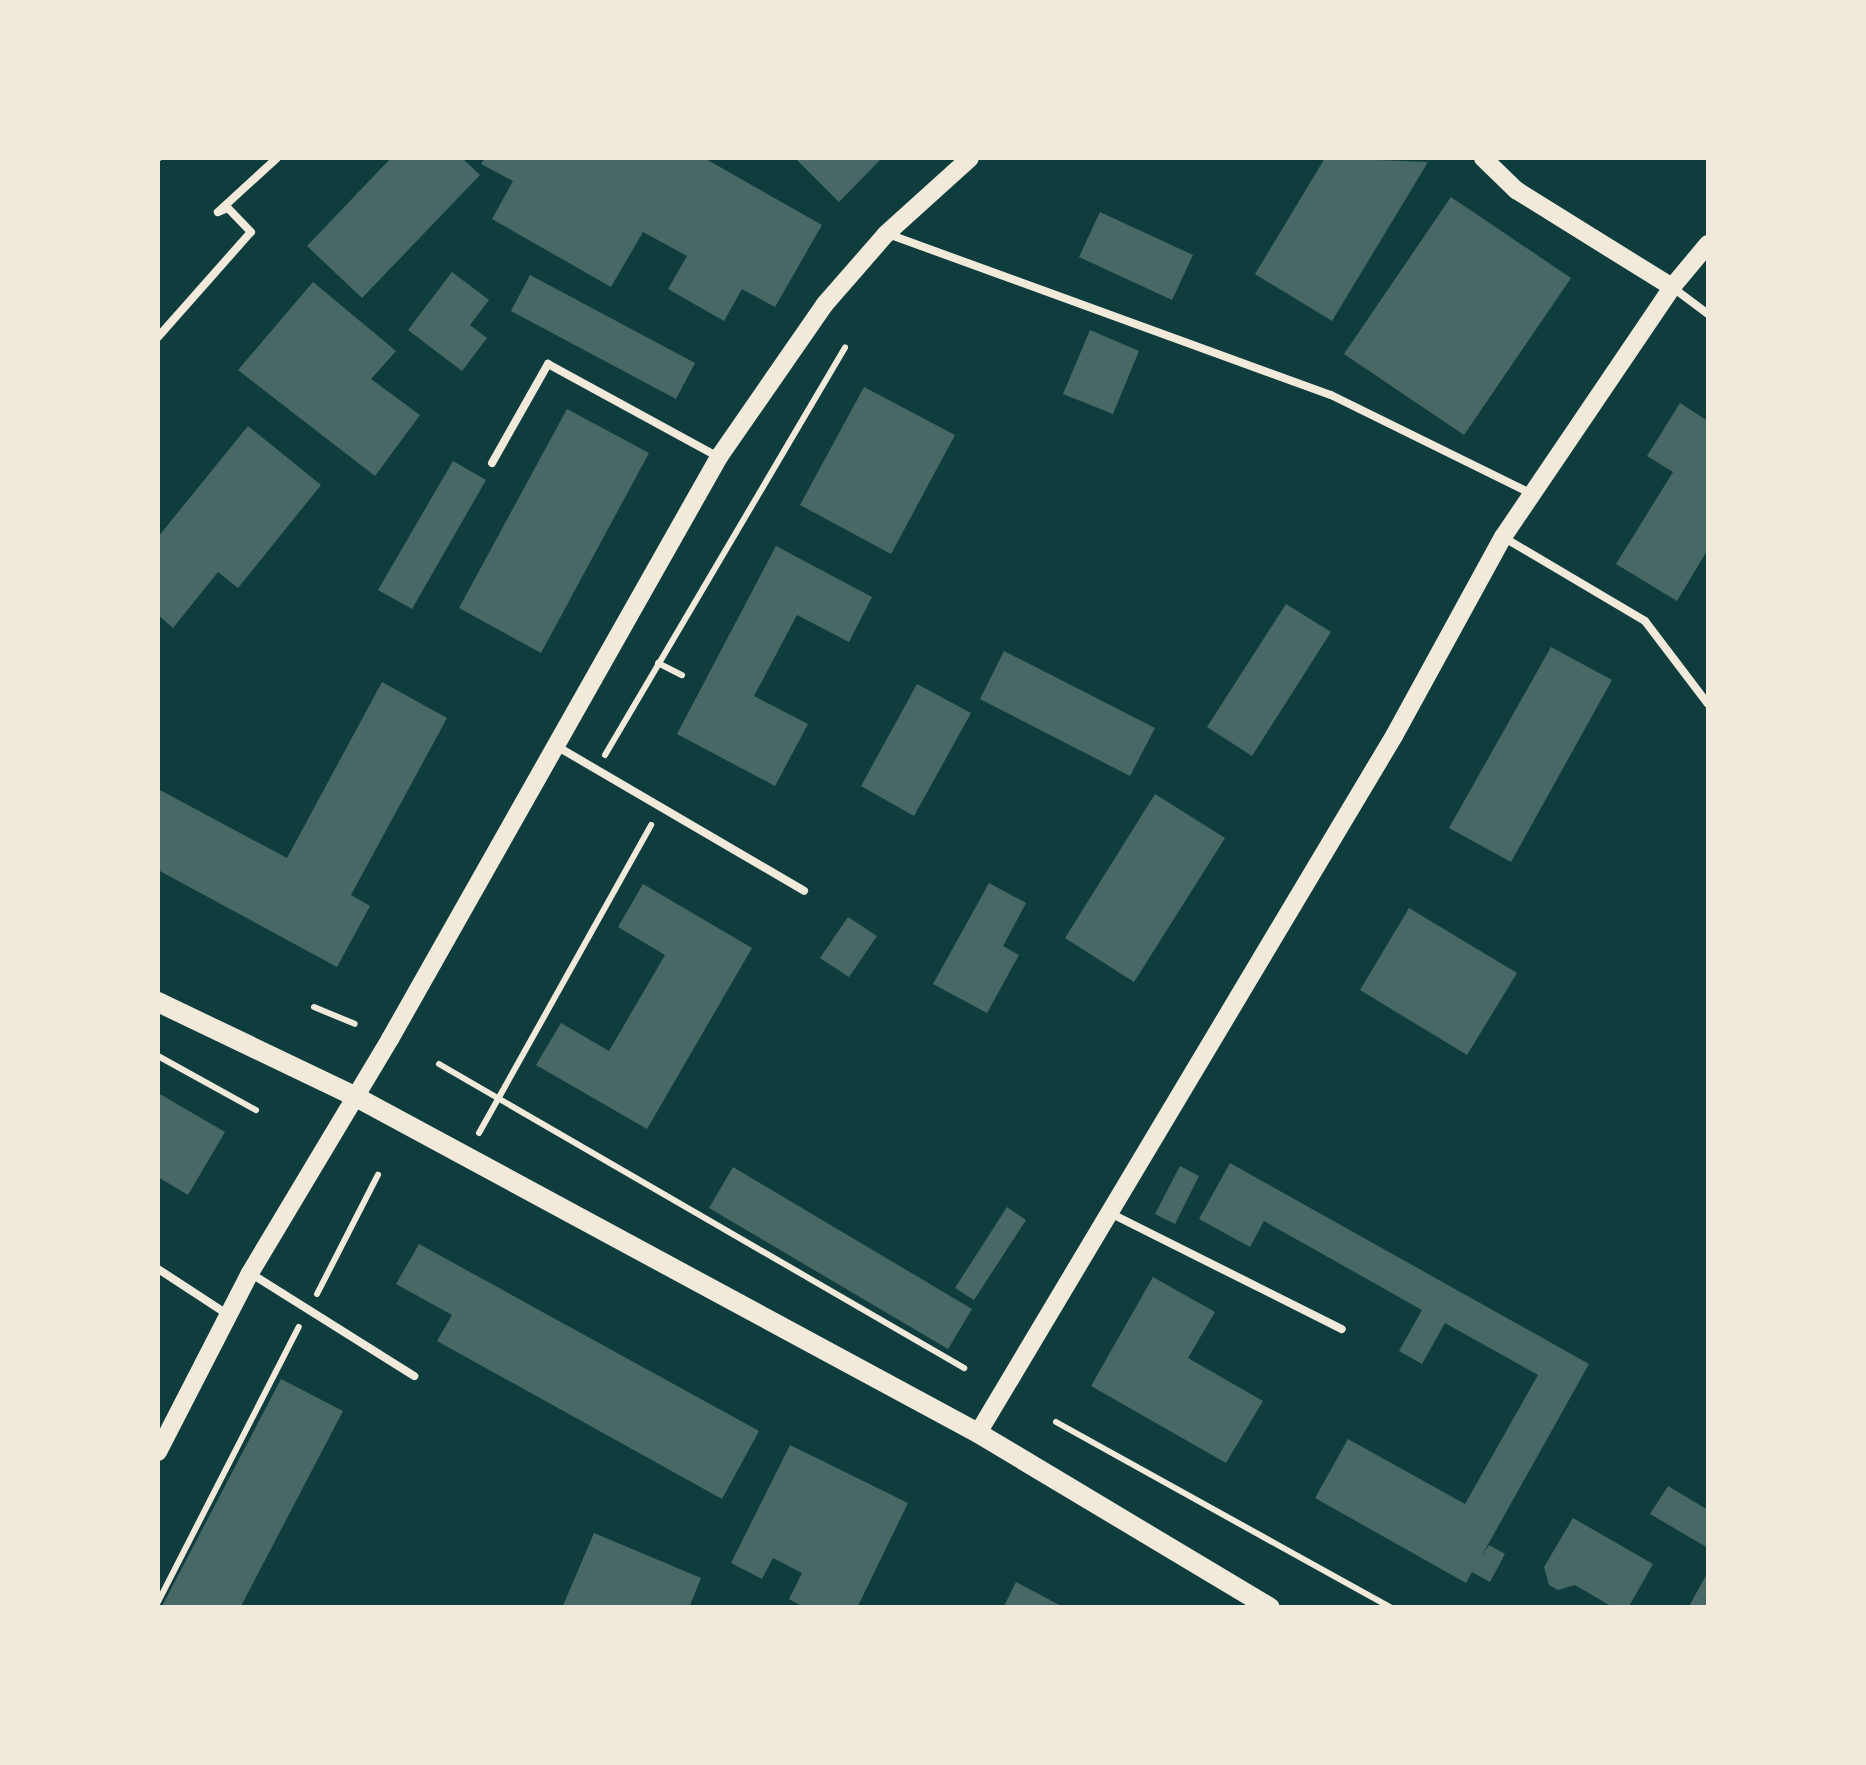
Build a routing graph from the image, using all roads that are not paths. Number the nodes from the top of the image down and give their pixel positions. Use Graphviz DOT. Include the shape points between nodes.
graph roads {
  1 [pos="278,158"];
  2 [pos="970,158"];
  3 [pos="1483,158"];
  4 [pos="886,234"];
  5 [pos="1708,244"];
  6 [pos="1672,287"];
  7 [pos="1708,314"];
  8 [pos="158,337"];
  9 [pos="719,458"];
  10 [pos="492,463"];
  11 [pos="1532,494"];
  12 [pos="1503,537"];
  13 [pos="1708,704"];
  14 [pos="558,747"];
  15 [pos="804,892"];
  16 [pos="158,1002"];
  17 [pos="356,1097"];
  18 [pos="1108,1212"];
  19 [pos="158,1268"];
  20 [pos="250,1273"];
  21 [pos="227,1314"];
  22 [pos="1342,1329"];
  23 [pos="414,1376"];
  24 [pos="978,1433"];
  25 [pos="158,1452"];
  26 [pos="1270,1608"];
  1 -- 8 [label="lane" via="218,212 228,208 251,232"];
  2 -- 4 [label="street"];
  3 -- 6 [label="street" via="1516,190"];
  4 -- 9 [label="street" via="825,304"];
  4 -- 11 [label="lane" via="1331,395"];
  5 -- 6 [label="street"];
  6 -- 7 [label="lane"];
  6 -- 11 [label="street"];
  9 -- 10 [label="lane" via="548,364"];
  9 -- 14 [label="street"];
  11 -- 12 [label="street"];
  12 -- 13 [label="lane" via="1645,621"];
  12 -- 18 [label="street" via="1394,736"];
  14 -- 15 [label="lane"];
  14 -- 17 [label="street"];
  16 -- 17 [label="main road"];
  17 -- 20 [label="street"];
  17 -- 24 [label="main road"];
  18 -- 22 [label="lane"];
  18 -- 24 [label="street"];
  19 -- 21 [label="lane"];
  20 -- 21 [label="street"];
  20 -- 23 [label="lane"];
  21 -- 25 [label="street"];
  24 -- 26 [label="main road"];
}
